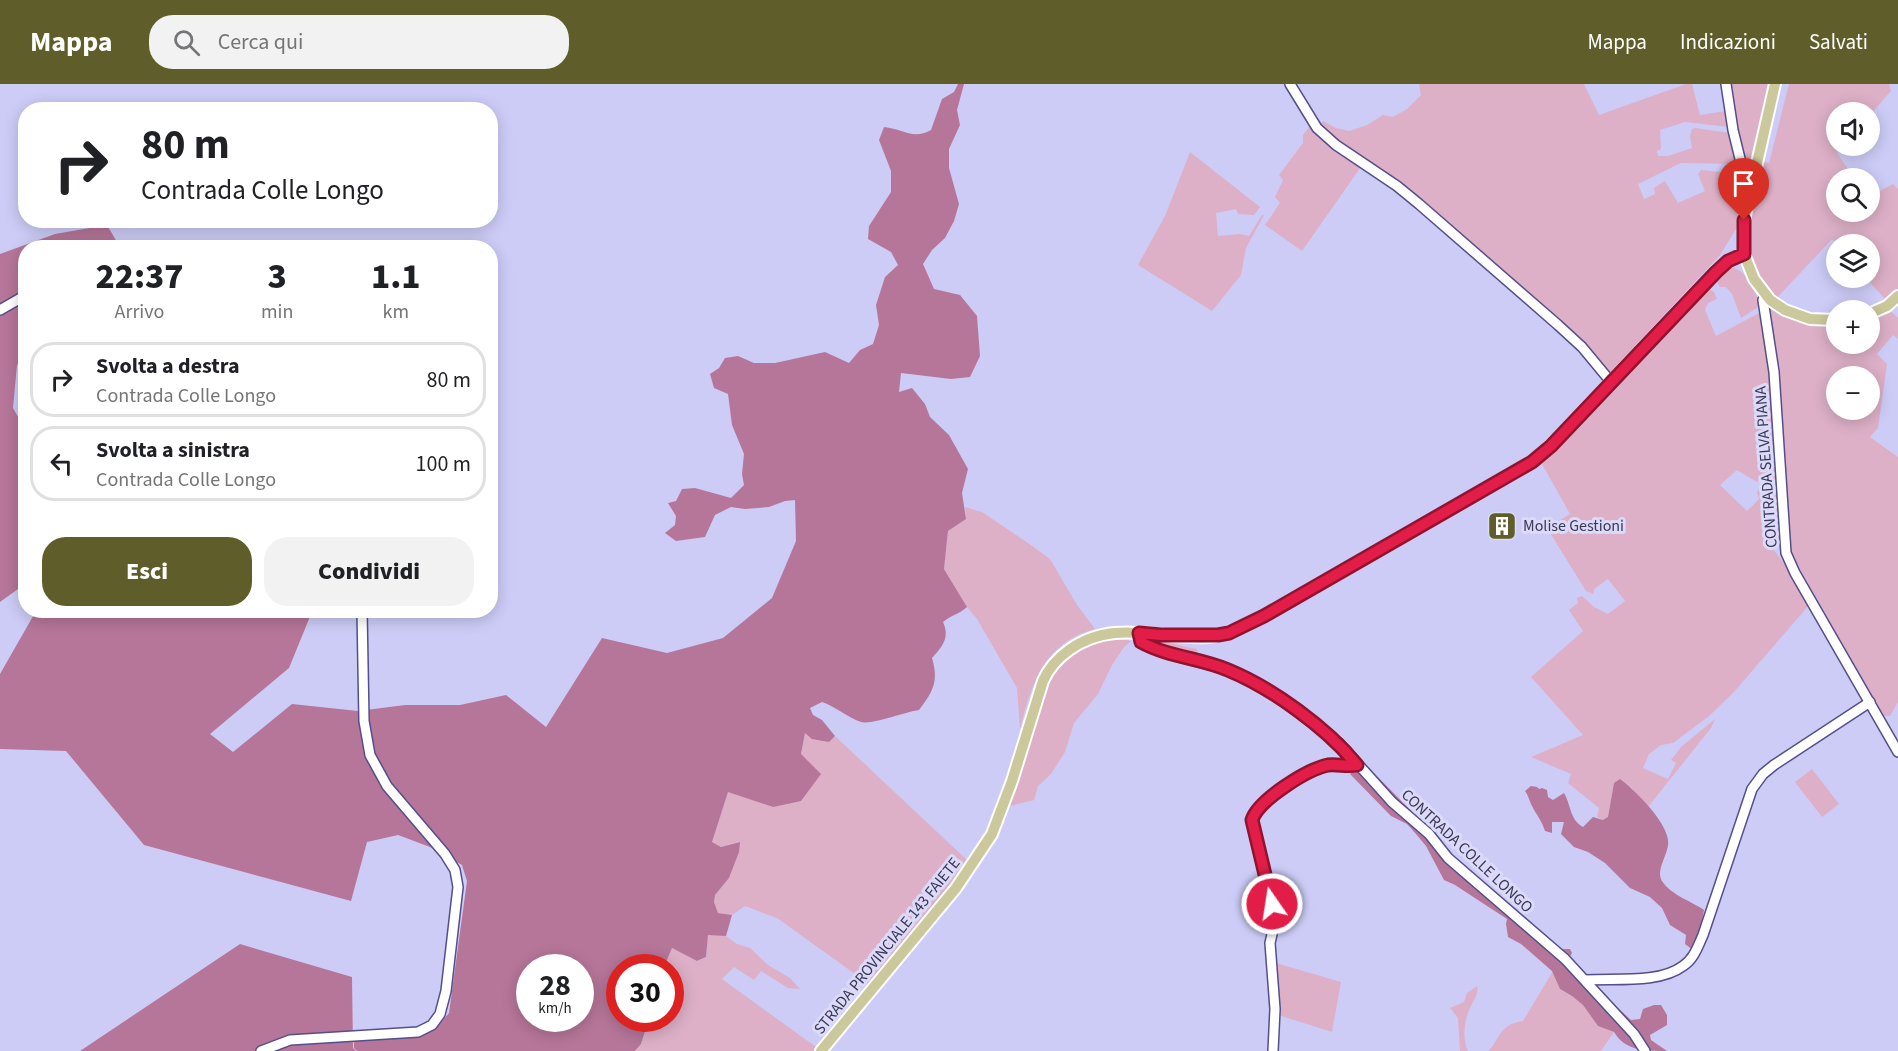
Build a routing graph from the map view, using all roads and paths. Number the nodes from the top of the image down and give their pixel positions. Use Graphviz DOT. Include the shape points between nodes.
graph roads {
  1 [pos="1290,84"];
  2 [pos="1726,84"];
  3 [pos="1776,84"];
  4 [pos="1752,179"];
  5 [pos="1744,254"];
  6 [pos="1765,296"];
  7 [pos="1898,296"];
  8 [pos="18,300"];
  9 [pos="1880,309"];
  10 [pos="0,310"];
  11 [pos="1826,320"];
  12 [pos="1611,382"];
  13 [pos="362,618"];
  14 [pos="1139,633"];
  15 [pos="1869,702"];
  16 [pos="1898,752"];
  17 [pos="1357,765"];
  18 [pos="1586,980"];
  19 [pos="261,1051"];
  20 [pos="821,1051"];
  21 [pos="1273,1051"];
  22 [pos="1645,1051"];
  1 -- 12 [label="street" via="1317,128 1419,204 1566,332"];
  2 -- 4 [label="street" via="1743,171"];
  3 -- 4 [label="main road"];
  4 -- 5 [label="main road" via="1743,230"];
  5 -- 6 [label="main road"];
  5 -- 12 [label="main road, STRADA PROVINCIALE 143 FAIETE" via="1716,272"];
  6 -- 11 [label="main road" via="1795,314"];
  6 -- 15 [label="street, CONTRADA SELVA PIANA" via="1786,553"];
  7 -- 9 [label="main road"];
  8 -- 10 [label="street"];
  12 -- 14 [label="main road, STRADA PROVINCIALE 143 FAIETE" via="1532,462 1264,616 1218,635"];
  13 -- 19 [label="street" via="364,721 370,754 387,786 456,870 458,887 446,991 440,1014 432,1025 418,1032 290,1040"];
  14 -- 17 [label="street, CONTRADA COLLE LONGO" via="1141,642 1157,650 1229,670 1262,688 1328,734"];
  14 -- 20 [label="main road, STRADA PROVINCIALE 143 FAIETE" via="1101,633 1054,662 1043,681 992,834 956,888"];
  15 -- 16 [label="street, CONTRADA SELVA PIANA"];
  15 -- 18 [label="street" via="1774,765 1752,789 1703,935 1684,966 1646,978"];
  17 -- 18 [label="street, CONTRADA COLLE LONGO" via="1429,834 1448,858"];
  17 -- 21 [label="street" via="1318,768 1254,812 1252,820 1275,921 1270,943 1275,1009"];
  18 -- 22 [label="street, CONTRADA COLLE LONGO"];
}
